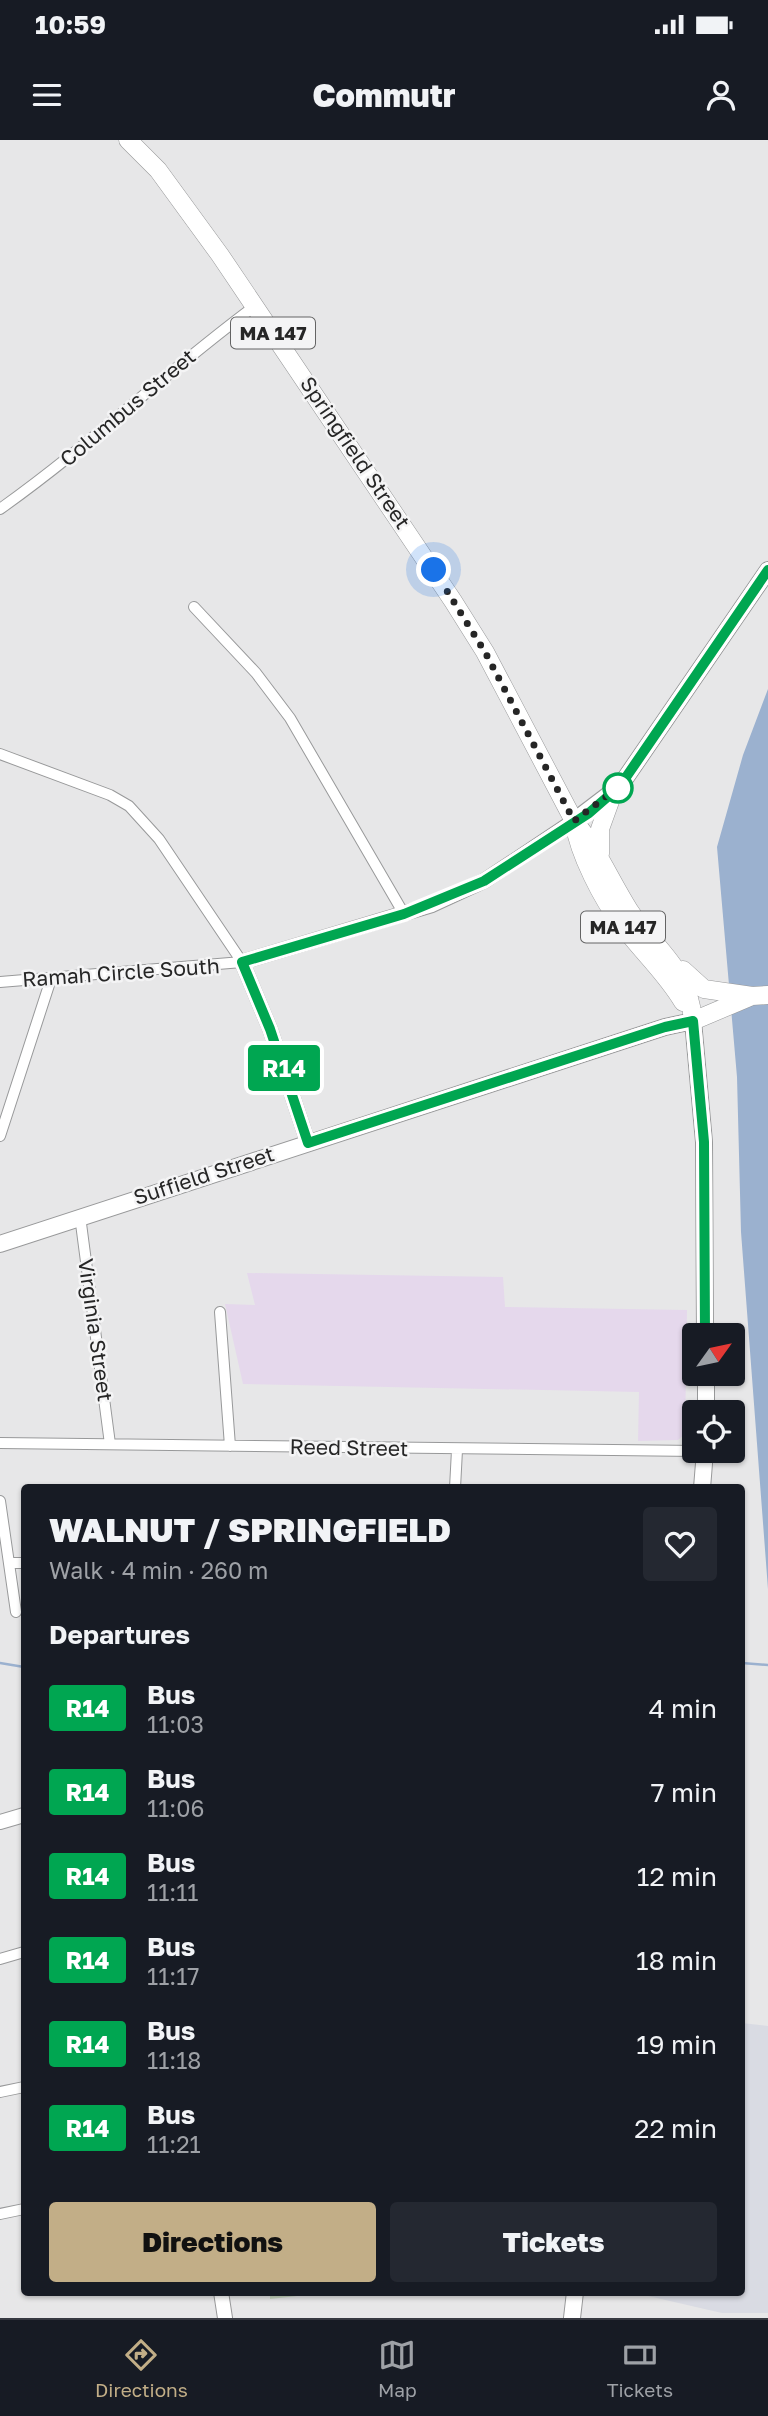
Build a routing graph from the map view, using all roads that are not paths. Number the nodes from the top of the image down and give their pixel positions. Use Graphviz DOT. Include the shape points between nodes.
graph roads {
  1 [pos="128,140"];
  2 [pos="255,306"];
  3 [pos="0,509"];
  4 [pos="768,570"];
  5 [pos="194,607"];
  6 [pos="0,754"];
  7 [pos="613,793"];
  8 [pos="574,821"];
  9 [pos="601,861"];
  10 [pos="404,914"];
  11 [pos="668,954"];
  12 [pos="242,962"];
  13 [pos="51,979"];
  14 [pos="0,982"];
  15 [pos="760,996"];
  16 [pos="722,1000"];
  17 [pos="693,1021"];
  18 [pos="0,1136"];
  19 [pos="308,1143"];
  20 [pos="80,1216"];
  21 [pos="0,1244"];
  22 [pos="220,1312"];
  23 [pos="705,1323"];
  24 [pos="0,1443"];
  25 [pos="110,1444"];
  26 [pos="230,1446"];
  27 [pos="457,1450"];
  28 [pos="682,1451"];
  29 [pos="704,1463"];
  30 [pos="455,1484"];
  31 [pos="702,1484"];
  32 [pos="0,1501"];
  33 [pos="9,1563"];
  34 [pos="21,1563"];
  35 [pos="16,1612"];
  36 [pos="21,1816"];
  37 [pos="0,1822"];
  38 [pos="21,1953"];
  39 [pos="0,1959"];
  40 [pos="21,2088"];
  41 [pos="0,2092"];
  42 [pos="21,2210"];
  43 [pos="0,2214"];
  44 [pos="222,2296"];
  45 [pos="575,2296"];
  46 [pos="225,2318"];
  47 [pos="572,2318"];
  1 -- 2 [label="main road, Springfield Street / MA 147" via="158,170"];
  2 -- 3 [label="street, Columbus Street" via="78,452"];
  2 -- 8 [label="main road, Springfield Street / MA 147" via="485,652"];
  4 -- 7 [label="main road"];
  5 -- 10 [label="street" via="256,673 290,719"];
  6 -- 12 [label="street" via="129,806 159,839"];
  7 -- 8 [label="main road"];
  7 -- 9 [label="main road" via="598,838"];
  8 -- 9 [label="main road, Springfield Street / MA 147"];
  8 -- 10 [label="street" via="484,881"];
  8 -- 17 [label="main road, Springfield Street / MA 147" via="577,844 621,924 660,968"];
  9 -- 11 [label="main road, Springfield Street / MA 147" via="639,924"];
  10 -- 12 [label="street"];
  11 -- 16 [label="main road, MA 147" via="695,983"];
  11 -- 17 [label="main road, Springfield Street" via="691,999"];
  12 -- 13 [label="street, Ramah Circle South"];
  12 -- 19 [label="street"];
  13 -- 14 [label="street, Ramah Circle South"];
  13 -- 18 [label="street"];
  15 -- 16 [label="main road, Suffield Street"];
  16 -- 17 [label="main road, Suffield Street"];
  17 -- 19 [label="main road, Suffield Street"];
  17 -- 23 [label="main road" via="704,1142"];
  19 -- 20 [label="main road, Suffield Street"];
  20 -- 21 [label="main road, Suffield Street"];
  20 -- 25 [label="street, Virginia Street"];
  22 -- 26 [label="street"];
  24 -- 25 [label="street, Reed Street"];
  25 -- 26 [label="street, Reed Street"];
  26 -- 27 [label="street, Reed Street"];
  27 -- 28 [label="street, Reed Street"];
  27 -- 30 [label="street"];
  29 -- 31 [label="main road"];
  32 -- 33 [label="street"];
  33 -- 34 [label="street"];
  33 -- 35 [label="street"];
  36 -- 37 [label="street"];
  38 -- 39 [label="street"];
  40 -- 41 [label="street"];
  42 -- 43 [label="street"];
  44 -- 46 [label="street"];
  45 -- 47 [label="main road"];
}
